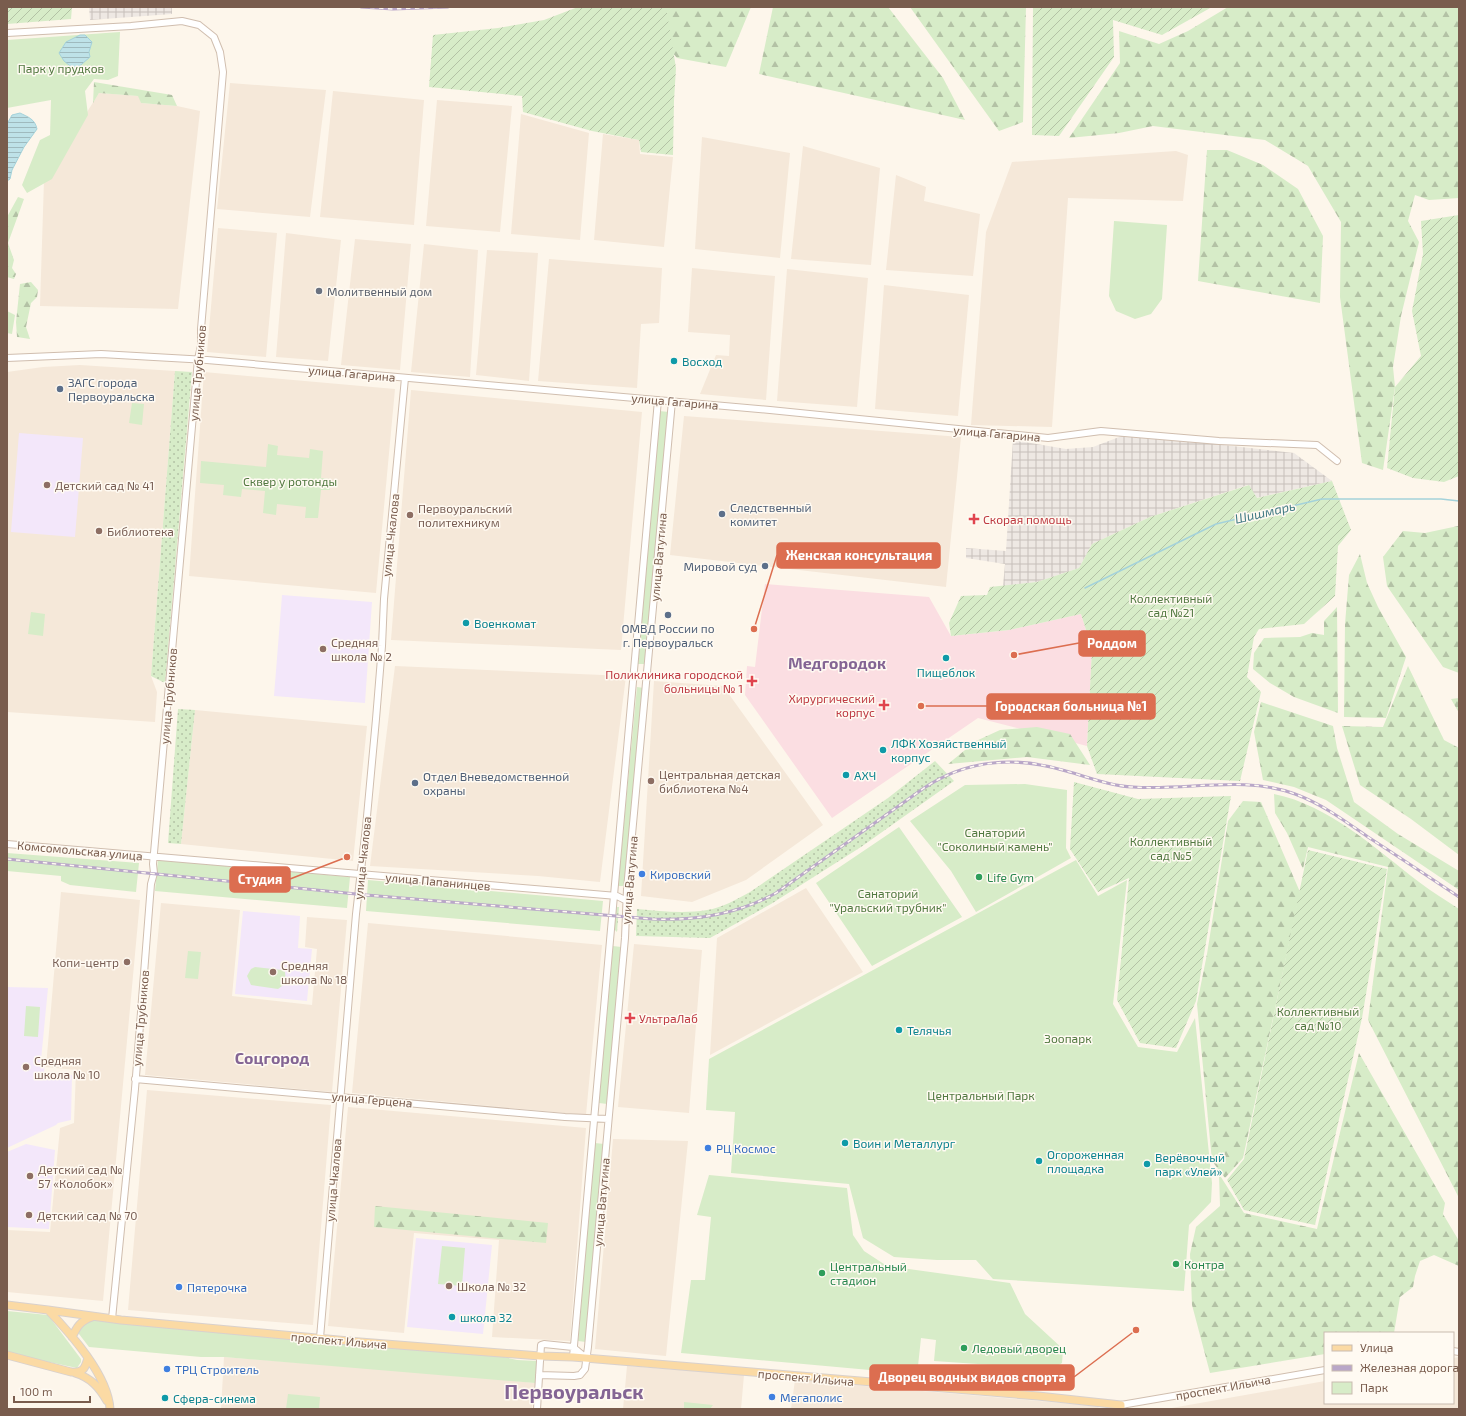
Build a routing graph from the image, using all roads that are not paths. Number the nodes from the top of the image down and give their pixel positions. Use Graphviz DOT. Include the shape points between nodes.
graph roads {
  1 [pos="7,33"];
  2 [pos="7,358"];
  3 [pos="198,359"];
  4 [pos="405,378"];
  5 [pos="658,400"];
  6 [pos="672,401"];
  7 [pos="1337,461"];
  8 [pos="7,844"];
  9 [pos="153,857"];
  10 [pos="359,874"];
  11 [pos="613,896"];
  12 [pos="627,901"];
  13 [pos="136,1078"];
  14 [pos="340,1096"];
  15 [pos="594,1119"];
  16 [pos="608,1119"];
  17 [pos="7,1305"];
  18 [pos="48,1310"];
  19 [pos="92,1317"];
  20 [pos="112,1319"];
  21 [pos="72,1337"];
  22 [pos="320,1338"];
  23 [pos="573,1347"];
  24 [pos="7,1355"];
  25 [pos="540,1356"];
  26 [pos="573,1357"];
  27 [pos="88,1358"];
  28 [pos="586,1358"];
  29 [pos="1324,1370"];
  30 [pos="71,1372"];
  31 [pos="539,1375"];
  32 [pos="110,1407"];
  33 [pos="1121,1407"];
  34 [pos="537,1409"];
  1 -- 3 [label="street, улица Трубников" via="189,22 199,25 214,37 220,52 223,72"];
  2 -- 3 [label="street, улица Гагарина" via="101,354"];
  3 -- 4 [label="street, улица Гагарина"];
  3 -- 9 [label="street, улица Трубников"];
  4 -- 5 [label="street, улица Гагарина"];
  4 -- 10 [label="street, улица Чкалова" via="366,827"];
  5 -- 6 [label="street, улица Гагарина"];
  5 -- 11 [label="street, улица Ватутина"];
  6 -- 7 [label="street, улица Гагарина" via="1048,438 1101,431 1219,441 1317,445"];
  6 -- 12 [label="street, улица Ватутина"];
  8 -- 9 [label="street, Комсомольская улица"];
  9 -- 10 [label="street, улица Папанинцев"];
  9 -- 13 [label="street, улица Трубников" via="154,873 151,884"];
  10 -- 11 [label="street, улица Папанинцев"];
  10 -- 14 [label="street, улица Чкалова"];
  11 -- 12 [label="street, улица Папанинцев"];
  11 -- 15 [label="street, улица Ватутина"];
  12 -- 16 [label="street, улица Ватутина"];
  13 -- 14 [label="street, улица Герцена"];
  13 -- 20 [label="street, улица Трубников"];
  14 -- 15 [label="street, улица Герцена"];
  14 -- 22 [label="street, улица Чкалова"];
  15 -- 16 [label="street, улица Герцена"];
  15 -- 23 [label="street, улица Ватутина"];
  16 -- 28 [label="street, улица Ватутина"];
  17 -- 18 [label="main road, проспект Ильича"];
  18 -- 19 [label="main road, проспект Ильича"];
  18 -- 21 [label="main road"];
  19 -- 20 [label="main road, проспект Ильича"];
  19 -- 21 [label="main road" via="77,1326"];
  20 -- 22 [label="main road, проспект Ильича"];
  21 -- 27 [label="main road"];
  22 -- 25 [label="main road, проспект Ильича"];
  23 -- 25 [label="street" via="544,1344 541,1345"];
  23 -- 26 [label="street, улица Ватутина"];
  23 -- 28 [label="street"];
  24 -- 30 [label="main road"];
  25 -- 26 [label="main road, проспект Ильича"];
  25 -- 31 [label="street"];
  26 -- 28 [label="main road, проспект Ильича"];
  27 -- 30 [label="main road" via="82,1371"];
  27 -- 32 [label="main road" via="107,1392"];
  28 -- 31 [label="street" via="585,1369 580,1375"];
  28 -- 33 [label="main road, проспект Ильича" via="1038,1396"];
  29 -- 33 [label="street, проспект Ильича"];
  30 -- 32 [label="main road" via="91,1380"];
  31 -- 34 [label="street"];
}
